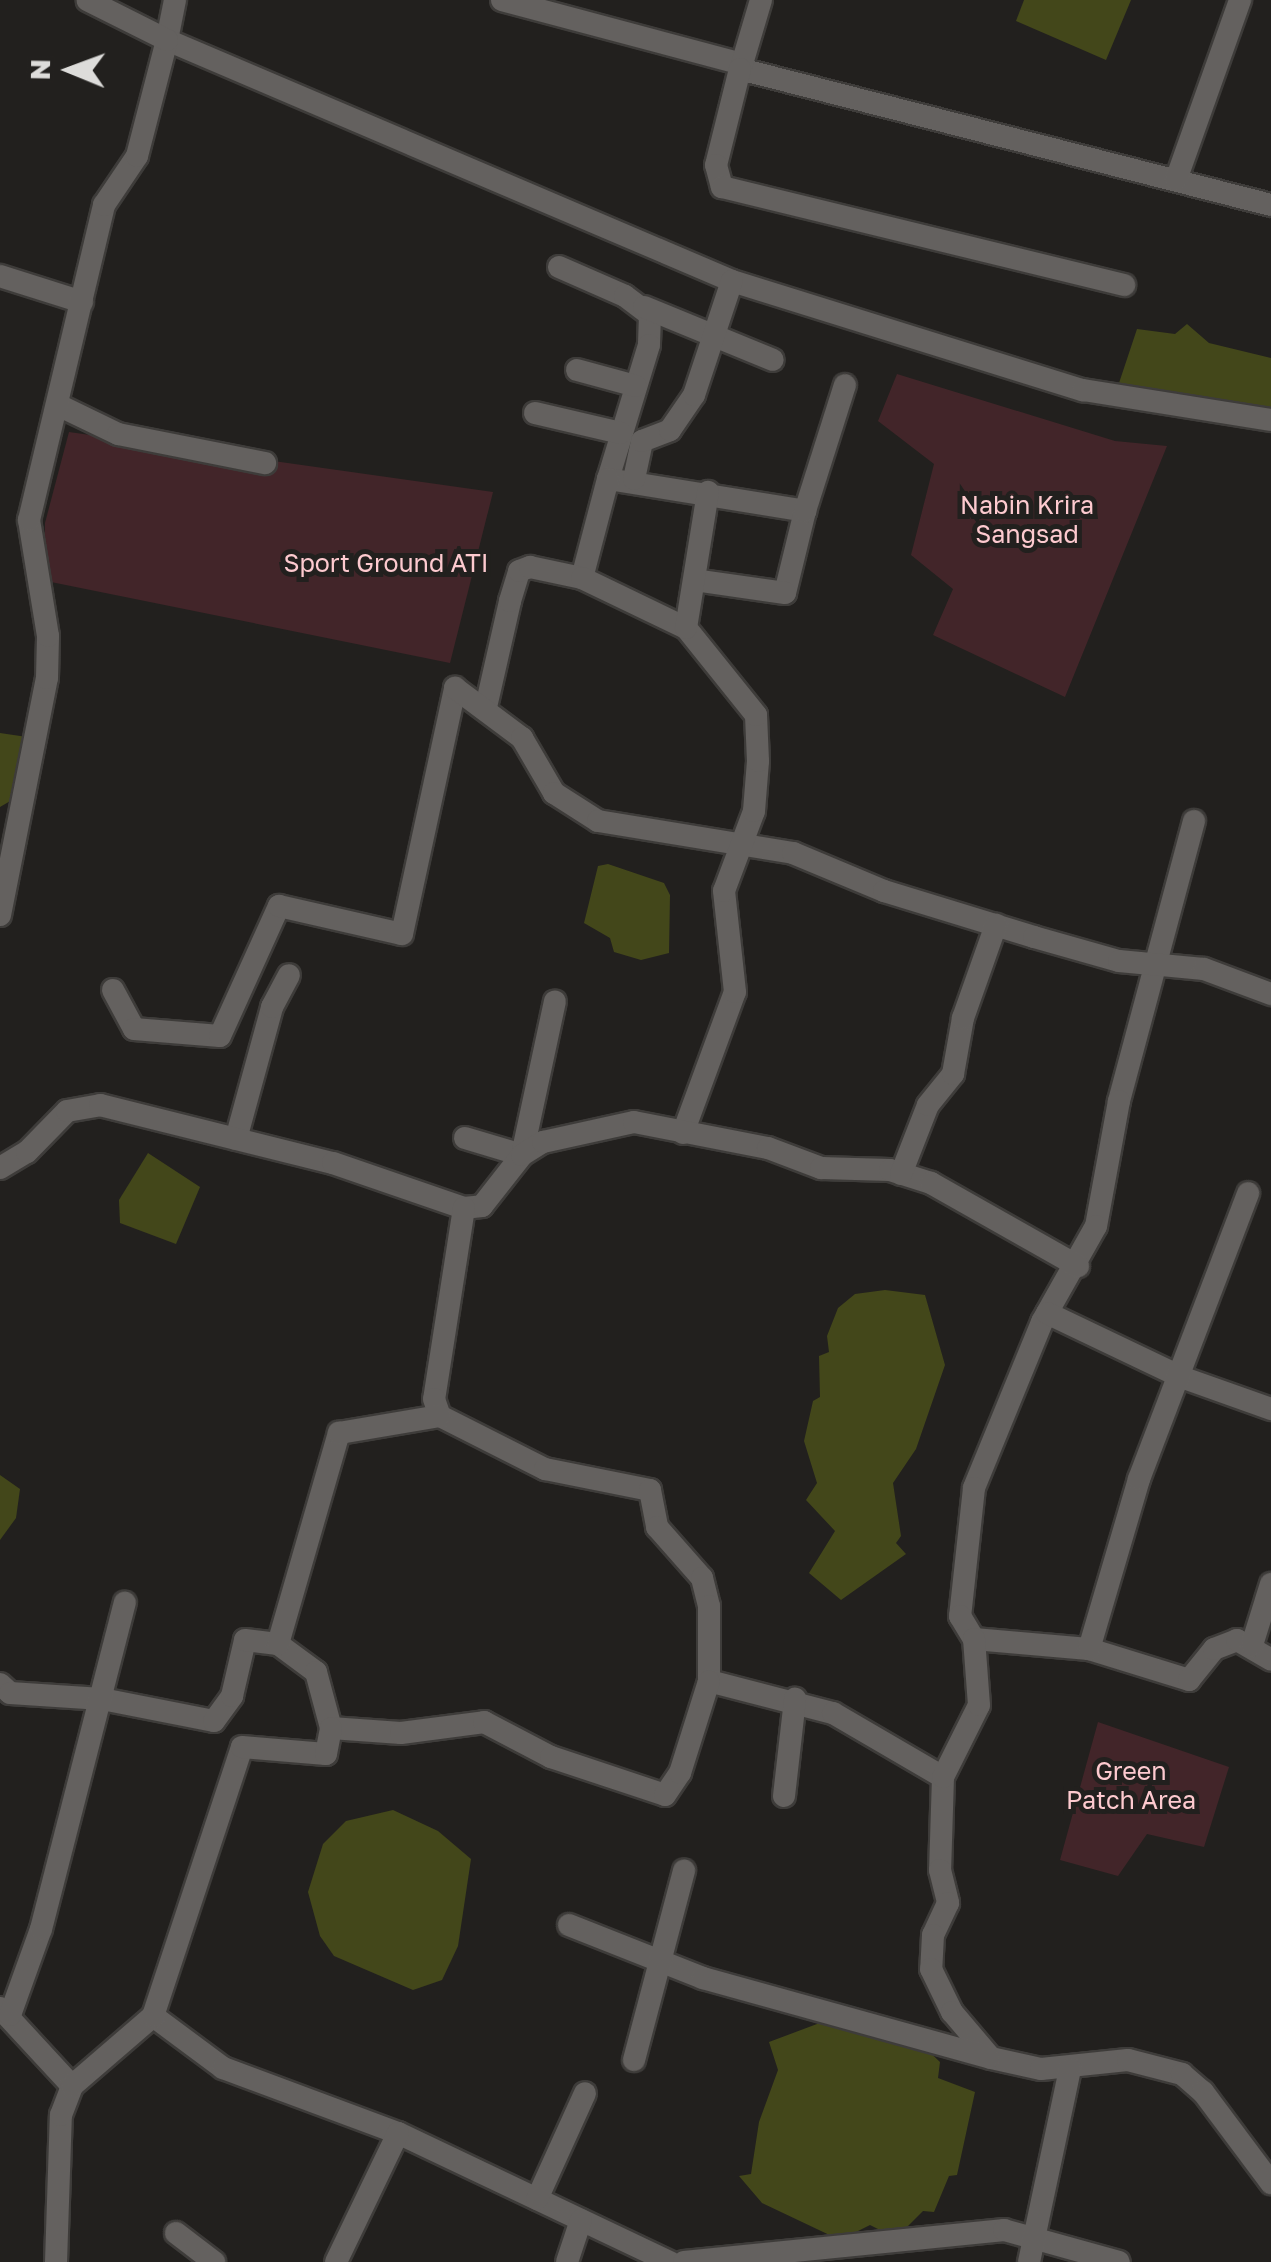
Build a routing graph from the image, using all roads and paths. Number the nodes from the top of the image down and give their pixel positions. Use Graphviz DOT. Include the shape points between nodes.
graph roads {
  1 [pos="87,0"];
  2 [pos="175,0"];
  3 [pos="502,0"];
  4 [pos="760,0"];
  5 [pos="1240,0"];
  6 [pos="167,40"];
  7 [pos="741,67"];
  8 [pos="1176,180"];
  9 [pos="1271,205"];
  10 [pos="558,267"];
  11 [pos="0,276"];
  12 [pos="732,282"];
  13 [pos="1124,286"];
  14 [pos="82,302"];
  15 [pos="644,308"];
  16 [pos="714,336"];
  17 [pos="773,360"];
  18 [pos="577,370"];
  19 [pos="845,385"];
  20 [pos="636,386"];
  21 [pos="58,405"];
  22 [pos="535,413"];
  23 [pos="1271,420"];
  24 [pos="621,433"];
  25 [pos="264,463"];
  26 [pos="608,479"];
  27 [pos="634,480"];
  28 [pos="708,492"];
  29 [pos="806,512"];
  30 [pos="582,578"];
  31 [pos="695,580"];
  32 [pos="686,628"];
  33 [pos="486,708"];
  34 [pos="1194,821"];
  35 [pos="739,844"];
  36 [pos="0,915"];
  37 [pos="996,925"];
  38 [pos="1158,964"];
  39 [pos="289,976"];
  40 [pos="113,990"];
  41 [pos="1271,994"];
  42 [pos="556,1001"];
  43 [pos="684,1134"];
  44 [pos="465,1138"];
  45 [pos="236,1140"];
  46 [pos="522,1155"];
  47 [pos="0,1168"];
  48 [pos="902,1174"];
  49 [pos="1248,1193"];
  50 [pos="464,1208"];
  51 [pos="1078,1266"];
  52 [pos="1047,1313"];
  53 [pos="1181,1378"];
  54 [pos="1271,1409"];
  55 [pos="440,1416"];
  56 [pos="1271,1584"];
  57 [pos="125,1604"];
  58 [pos="974,1639"];
  59 [pos="278,1644"];
  60 [pos="1089,1649"];
  61 [pos="1262,1653"];
  62 [pos="709,1681"];
  63 [pos="3,1697"];
  64 [pos="102,1699"];
  65 [pos="795,1699"];
  66 [pos="331,1728"];
  67 [pos="942,1777"];
  68 [pos="784,1796"];
  69 [pos="684,1871"];
  70 [pos="570,1924"];
  71 [pos="660,1958"];
  72 [pos="5,2012"];
  73 [pos="153,2016"];
  74 [pos="991,2058"];
  75 [pos="634,2060"];
  76 [pos="1070,2069"];
  77 [pos="72,2086"];
  78 [pos="586,2092"];
  79 [pos="398,2133"];
  80 [pos="1271,2183"];
  81 [pos="537,2199"];
  82 [pos="581,2220"];
  83 [pos="176,2233"];
  84 [pos="1030,2237"];
  85 [pos="718,2260"];
  86 [pos="56,2262"];
  87 [pos="214,2262"];
  88 [pos="336,2262"];
  89 [pos="567,2262"];
  90 [pos="670,2262"];
  91 [pos="684,2262"];
  92 [pos="1029,2262"];
  93 [pos="1119,2262"];
  1 -- 6 [label="street"];
  2 -- 6 [label="street"];
  3 -- 7 [label="street"];
  4 -- 7 [label="street"];
  5 -- 8 [label="street"];
  6 -- 12 [label="street"];
  6 -- 14 [label="street" via="137,156 104,206"];
  7 -- 8 [label="street"];
  7 -- 13 [label="street" via="716,165 722,187"];
  8 -- 9 [label="street"];
  10 -- 15 [label="street"];
  11 -- 14 [label="street"];
  12 -- 16 [label="street"];
  12 -- 23 [label="street" via="1083,390"];
  14 -- 21 [label="street"];
  15 -- 16 [label="street"];
  15 -- 20 [label="street" via="652,328"];
  16 -- 17 [label="street"];
  16 -- 27 [label="street" via="694,395 670,430 642,442"];
  18 -- 20 [label="street"];
  19 -- 29 [label="street"];
  20 -- 24 [label="street"];
  21 -- 25 [label="street" via="118,434"];
  21 -- 36 [label="street" via="29,520 48,636 47,678"];
  22 -- 24 [label="street"];
  24 -- 26 [label="street"];
  26 -- 27 [label="street"];
  26 -- 30 [label="street"];
  27 -- 28 [label="street"];
  28 -- 29 [label="street"];
  28 -- 31 [label="street"];
  29 -- 31 [label="street" via="784,593"];
  30 -- 32 [label="street"];
  30 -- 33 [label="street" via="546,568 519,572"];
  31 -- 32 [label="street"];
  32 -- 35 [label="street" via="756,715 754,810"];
  33 -- 35 [label="street" via="522,738 554,793 577,810 662,835"];
  33 -- 40 [label="street" via="455,688 402,934 279,906 220,1036 134,1030"];
  34 -- 38 [label="street"];
  35 -- 37 [label="street" via="793,853 884,891"];
  35 -- 43 [label="street" via="724,891 736,992"];
  37 -- 38 [label="street" via="1118,960"];
  37 -- 48 [label="street" via="963,1018 953,1074 928,1105"];
  38 -- 41 [label="street" via="1204,969"];
  38 -- 51 [label="street" via="1119,1101 1096,1226"];
  39 -- 45 [label="street" via="272,1007"];
  42 -- 46 [label="street"];
  43 -- 46 [label="street" via="634,1122 543,1142"];
  43 -- 48 [label="street" via="768,1148 820,1168"];
  44 -- 46 [label="street"];
  45 -- 47 [label="street" via="138,1110 100,1106 67,1111 28,1152"];
  45 -- 50 [label="street" via="333,1163"];
  46 -- 50 [label="street" via="482,1206"];
  48 -- 51 [label="street" via="1019,1228"];
  49 -- 53 [label="street"];
  50 -- 55 [label="street" via="434,1399"];
  51 -- 52 [label="street"];
  52 -- 53 [label="street"];
  52 -- 58 [label="street" via="974,1488 959,1593 964,1632"];
  53 -- 54 [label="street"];
  53 -- 60 [label="street" via="1139,1478"];
  55 -- 59 [label="street" via="339,1433"];
  55 -- 62 [label="street" via="545,1469 650,1490 657,1527 702,1578 710,1606"];
  56 -- 61 [label="street"];
  57 -- 64 [label="street"];
  58 -- 60 [label="street"];
  58 -- 67 [label="street" via="979,1705"];
  59 -- 64 [label="street" via="245,1640 232,1696 214,1721"];
  59 -- 66 [label="street" via="316,1672"];
  60 -- 61 [label="street" via="1189,1680 1214,1648 1236,1640"];
  62 -- 65 [label="street"];
  62 -- 66 [label="street" via="680,1773 665,1795 551,1757 484,1722 400,1733"];
  63 -- 64 [label="street"];
  64 -- 72 [label="street" via="41,1929"];
  65 -- 67 [label="street" via="833,1713"];
  65 -- 68 [label="street"];
  66 -- 73 [label="street" via="326,1754 242,1747"];
  67 -- 74 [label="street" via="940,1854 948,1904 933,1935 930,1969 952,2012"];
  69 -- 71 [label="street"];
  70 -- 71 [label="street"];
  71 -- 74 [label="street" via="704,1978"];
  71 -- 75 [label="street"];
  72 -- 77 [label="street"];
  73 -- 77 [label="street"];
  73 -- 79 [label="street" via="223,2068"];
  74 -- 76 [label="street"];
  76 -- 80 [label="street" via="1128,2060 1182,2074"];
  76 -- 84 [label="street" via="1070,2091"];
  77 -- 86 [label="street" via="55,2146"];
  78 -- 81 [label="street"];
  79 -- 81 [label="street"];
  79 -- 88 [label="street"];
  81 -- 82 [label="street"];
  82 -- 89 [label="street"];
  82 -- 90 [label="street"];
  83 -- 87 [label="street"];
  84 -- 85 [label="street" via="1004,2230"];
  84 -- 92 [label="street"];
  84 -- 93 [label="street"];
  85 -- 91 [label="street"];
}
